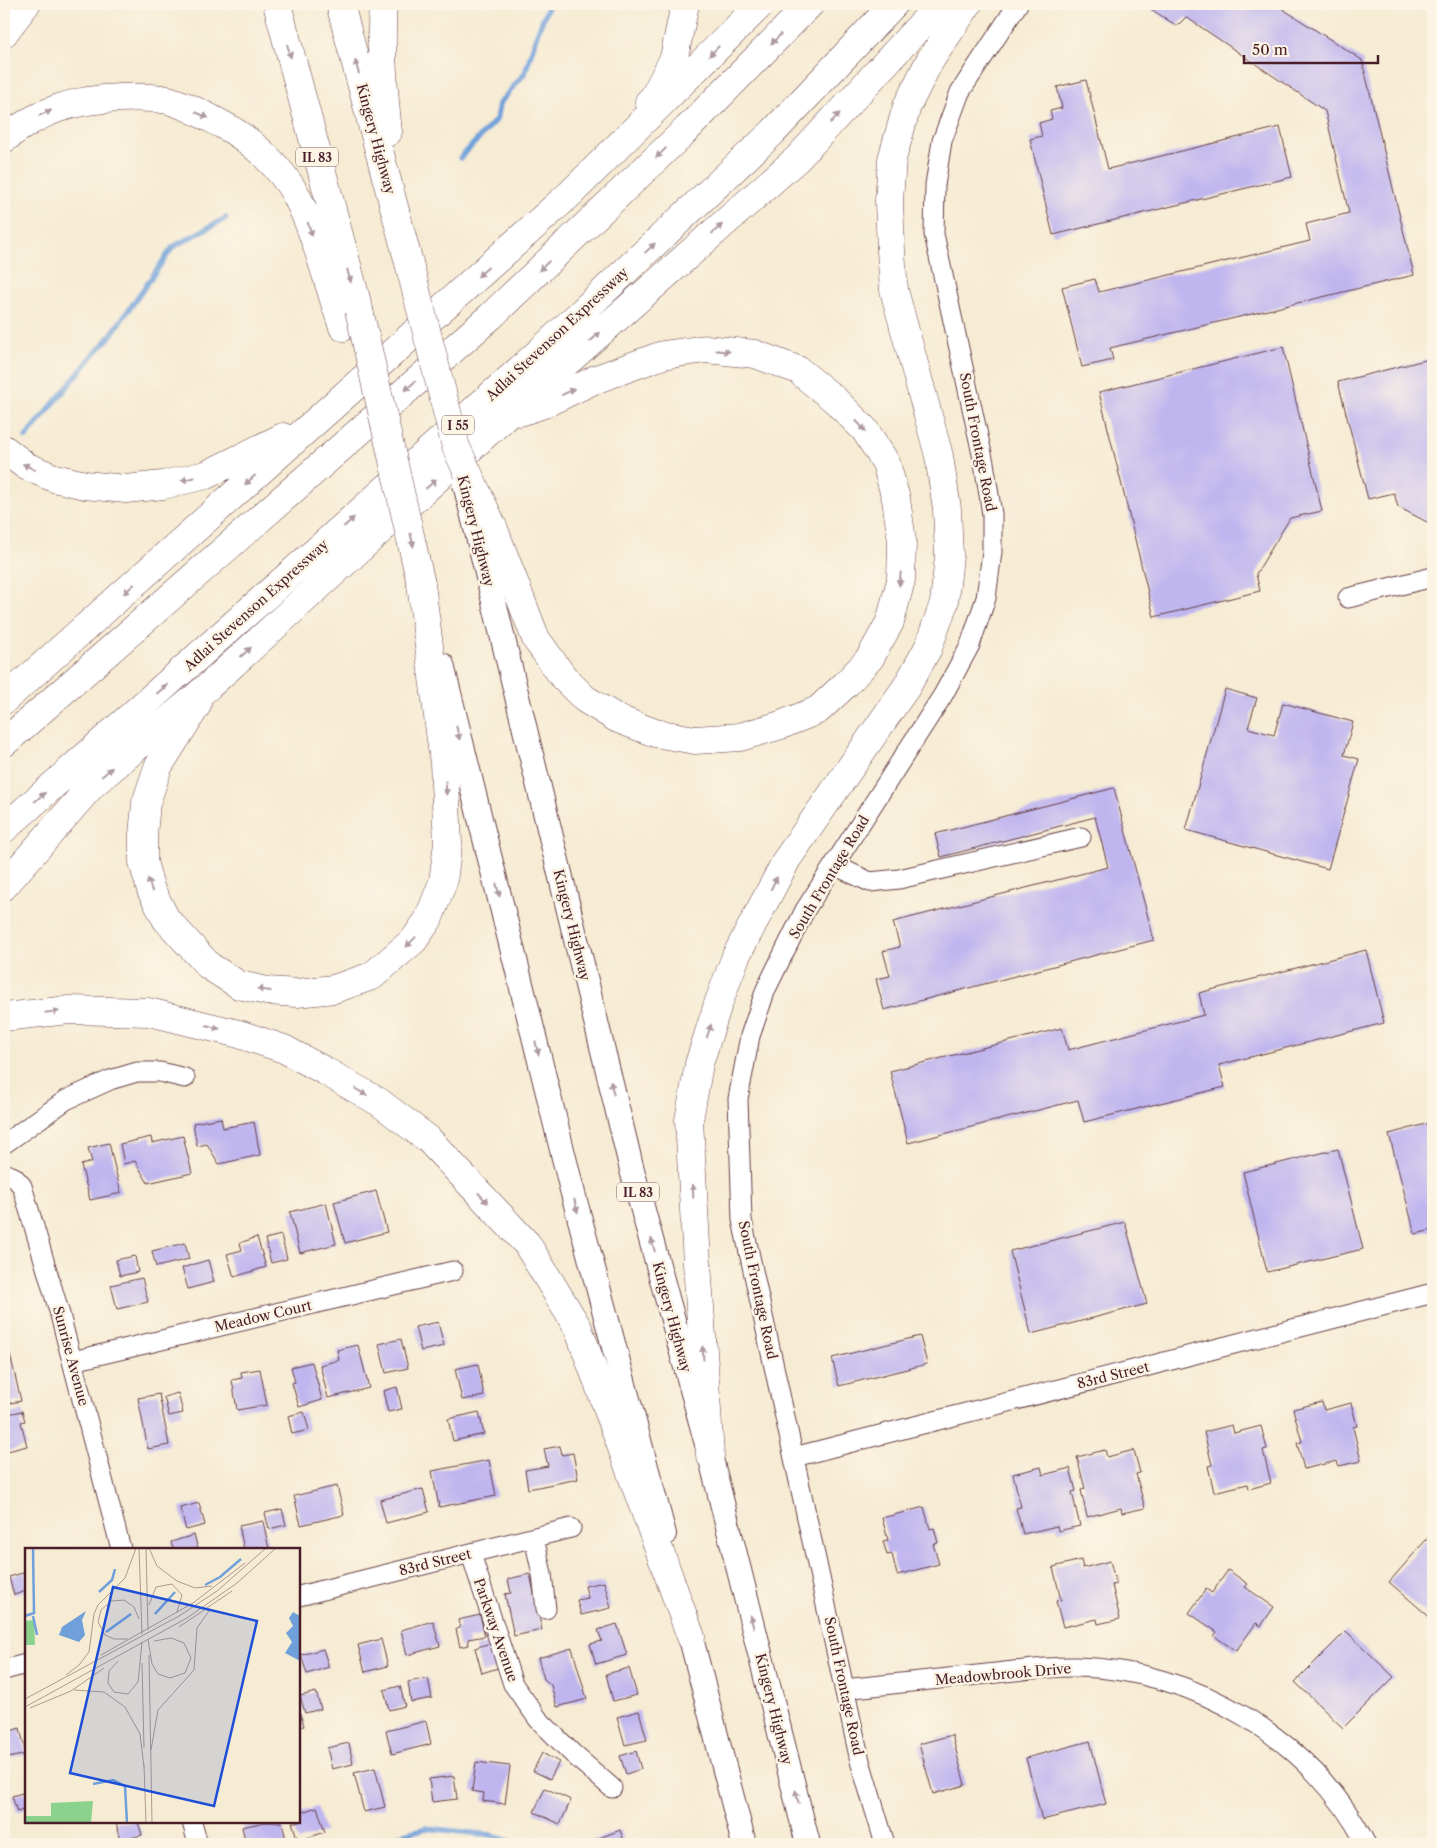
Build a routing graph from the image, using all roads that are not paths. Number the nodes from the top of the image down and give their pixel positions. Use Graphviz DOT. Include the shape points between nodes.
graph roads {
  1 [pos="26,4"];
  2 [pos="277,4"];
  3 [pos="340,4"];
  4 [pos="383,4"];
  5 [pos="685,4"];
  6 [pos="761,4"];
  7 [pos="810,4"];
  8 [pos="894,4"];
  9 [pos="940,4"];
  10 [pos="968,4"];
  11 [pos="1018,4"];
  12 [pos="4,34"];
  13 [pos="4,139"];
  14 [pos="571,193"];
  15 [pos="400,233"];
  16 [pos="351,318"];
  17 [pos="325,413"];
  18 [pos="506,416"];
  19 [pos="4,449"];
  20 [pos="485,532"];
  21 [pos="1433,577"];
  22 [pos="421,584"];
  23 [pos="1348,598"];
  24 [pos="210,685"];
  25 [pos="4,700"];
  26 [pos="4,743"];
  27 [pos="4,829"];
  28 [pos="1081,837"];
  29 [pos="834,865"];
  30 [pos="4,886"];
  31 [pos="4,1017"];
  32 [pos="185,1078"];
  33 [pos="4,1144"];
  34 [pos="4,1172"];
  35 [pos="453,1271"];
  36 [pos="1433,1293"];
  37 [pos="73,1361"];
  38 [pos="710,1454"];
  39 [pos="794,1457"];
  40 [pos="571,1528"];
  41 [pos="534,1538"];
  42 [pos="121,1548"];
  43 [pos="471,1554"];
  44 [pos="300,1596"];
  45 [pos="546,1609"];
  46 [pos="691,1636"];
  47 [pos="25,1664"];
  48 [pos="4,1670"];
  49 [pos="844,1689"];
  50 [pos="612,1788"];
  51 [pos="192,1823"];
  52 [pos="198,1844"];
  53 [pos="744,1844"];
  54 [pos="808,1844"];
  55 [pos="885,1844"];
  56 [pos="1366,1844"];
  1 -- 12 [label="highway"];
  2 -- 16 [label="highway, IL 83, one-way"];
  15 -- 3 [label="highway, Kingery Highway, one-way"];
  4 -- 15 [label="highway" via="382,80"];
  5 -- 14 [label="highway" via="674,58 654,97"];
  6 -- 14 [label="highway, one-way"];
  7 -- 26 [label="highway, one-way" via="688,128 491,316"];
  27 -- 8 [label="highway, Adlai Stevenson Expressway / I 55, one-way" via="535,356 773,132"];
  18 -- 9 [label="highway, one-way" via="798,158"];
  38 -- 10 [label="highway, one-way" via="690,1120 699,1064 736,956 787,859 907,686 928,648 944,603 949,556 947,509 939,456 894,290 889,202 892,159 907,106 929,62"];
  11 -- 29 [label="street, South Frontage Road" via="960,92 942,141 936,185 934,234 984,463 992,514 992,552 986,598 970,645 943,695"];
  13 -- 16 [label="highway, one-way" via="40,115 68,103 97,99 133,97 168,100 204,115 242,136 272,162 296,194"];
  14 -- 17 [label="highway, one-way"];
  15 -- 20 [label="highway, Kingery Highway, bridge" via="456,447"];
  16 -- 22 [label="highway, one-way, bridge" via="353,355 385,425"];
  17 -- 19 [label="highway, one-way" via="270,445 206,475 163,485 126,489 54,478 26,466"];
  17 -- 25 [label="highway, one-way"];
  18 -- 20 [label="highway, Kingery Highway, one-way" via="544,404 594,380 663,355 706,350 755,354 798,370 834,398 865,430 886,463 901,532 901,580 890,622 870,658 818,710 740,737 695,740 655,733 618,719 585,699 564,678 536,639"];
  24 -- 18 [label="highway, one-way"];
  38 -- 20 [label="main road, Kingery Highway / IL 83, one-way" via="632,1170"];
  21 -- 23 [label="street"];
  22 -- 24 [label="highway, one-way" via="444,763 448,842 443,882 428,920 414,940 372,976 334,989 297,993 240,985 209,966 166,919 151,890 143,862 146,803 158,767"];
  22 -- 46 [label="main road, one-way" via="571,1186"];
  30 -- 24 [label="highway, one-way" via="92,785"];
  28 -- 29 [label="street" via="890,880 870,882"];
  29 -- 39 [label="street, South Frontage Road" via="805,910 766,989 750,1036 738,1099 742,1220"];
  31 -- 46 [label="highway, one-way" via="70,1010 149,1012 240,1034 284,1049 325,1071 379,1102 428,1139 527,1244 578,1328"];
  32 -- 33 [label="street" via="160,1072 137,1072 110,1080 66,1100"];
  34 -- 37 [label="street, Sunrise Avenue" via="22,1186"];
  35 -- 37 [label="street, Meadow Court"];
  36 -- 39 [label="street, 83rd Street"];
  37 -- 42 [label="street, Sunrise Avenue"];
  54 -- 38 [label="main road, Kingery Highway / IL 83, one-way"];
  39 -- 49 [label="street, South Frontage Road"];
  40 -- 41 [label="street, 83rd Street"];
  41 -- 43 [label="street, 83rd Street"];
  41 -- 45 [label="street"];
  43 -- 44 [label="street, 83rd Street"];
  43 -- 50 [label="street, Parkway Avenue" via="513,1684 538,1718"];
  46 -- 53 [label="main road"];
  47 -- 48 [label="street"];
  49 -- 55 [label="street, South Frontage Road" via="860,1761"];
  49 -- 56 [label="street, Meadowbrook Drive" via="1055,1667 1100,1668 1166,1681 1208,1697 1252,1720 1290,1750 1330,1790"];
  51 -- 52 [label="street"];
}
